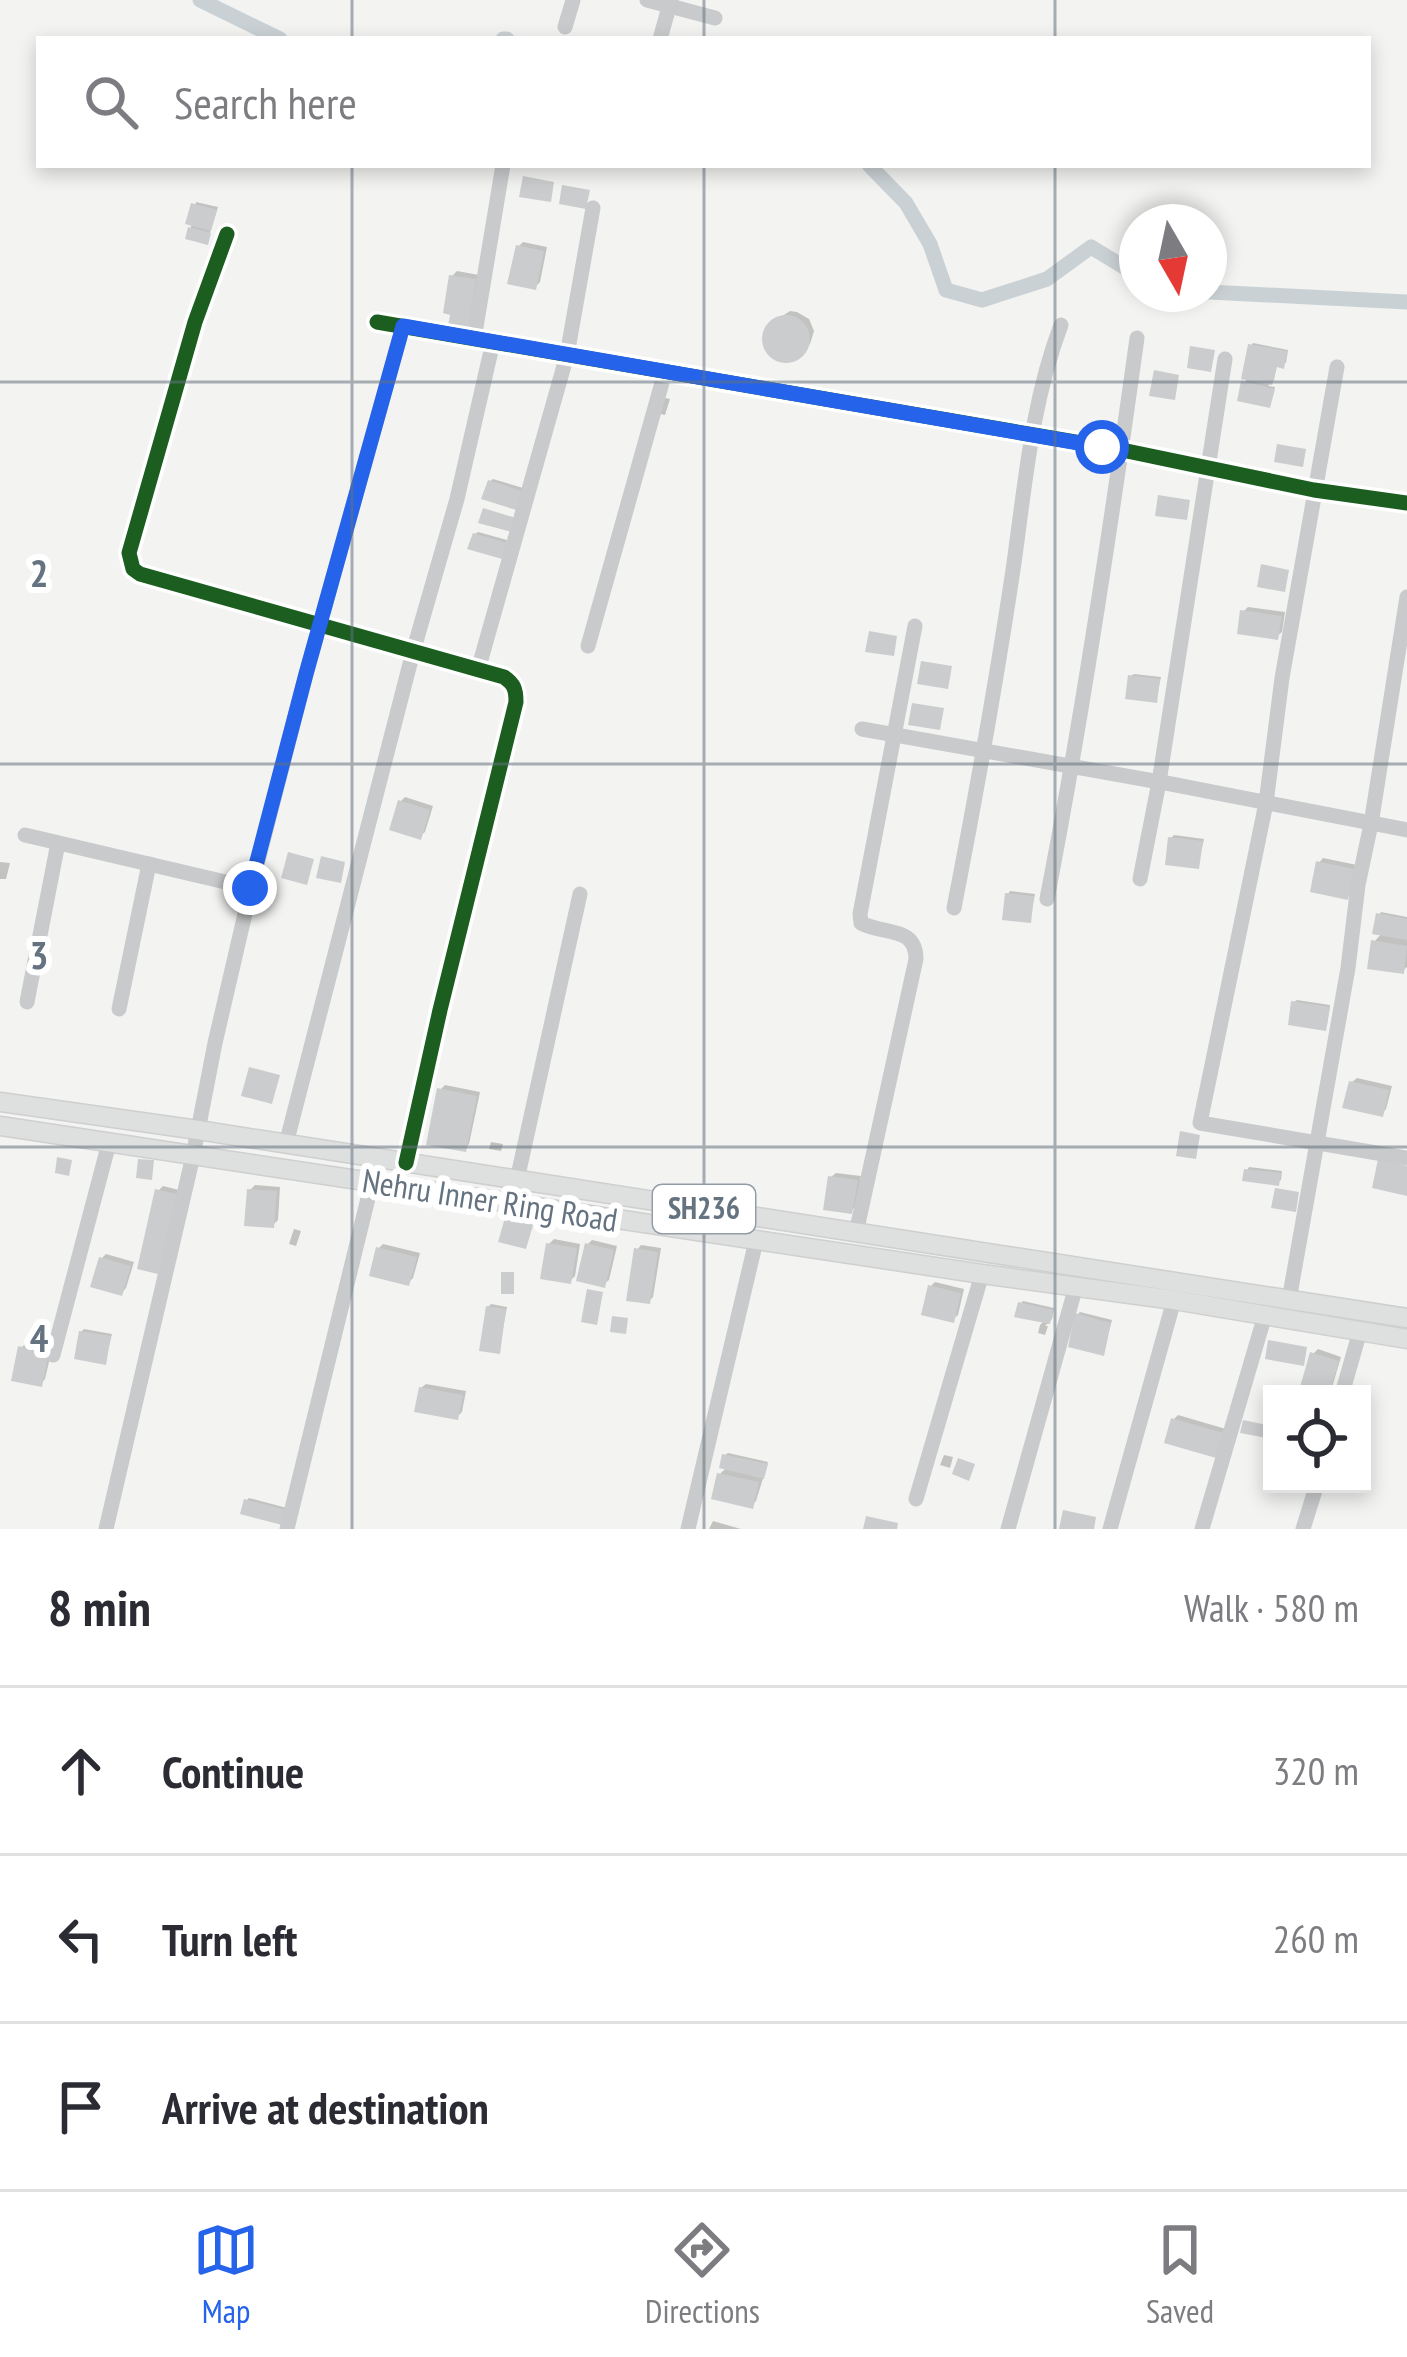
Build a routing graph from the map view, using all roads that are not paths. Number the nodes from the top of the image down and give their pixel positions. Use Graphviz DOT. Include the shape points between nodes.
graph roads {
  1 [pos="573,0"];
  2 [pos="647,0"];
  3 [pos="670,3"];
  4 [pos="715,18"];
  5 [pos="565,27"];
  6 [pos="661,36"];
  7 [pos="502,168"];
  8 [pos="593,208"];
  9 [pos="227,234"];
  10 [pos="377,322"];
  11 [pos="1061,325"];
  12 [pos="403,326"];
  13 [pos="1137,338"];
  14 [pos="474,339"];
  15 [pos="493,342"];
  16 [pos="567,355"];
  17 [pos="1225,358"];
  18 [pos="1337,368"];
  19 [pos="665,372"];
  20 [pos="1031,435"];
  21 [pos="1122,450"];
  22 [pos="1208,468"];
  23 [pos="1314,490"];
  24 [pos="1407,503"];
  25 [pos="1407,597"];
  26 [pos="322,625"];
  27 [pos="915,626"];
  28 [pos="588,646"];
  29 [pos="413,652"];
  30 [pos="478,670"];
  31 [pos="862,729"];
  32 [pos="896,735"];
  33 [pos="986,751"];
  34 [pos="1073,767"];
  35 [pos="1159,782"];
  36 [pos="1266,803"];
  37 [pos="1371,824"];
  38 [pos="1407,830"];
  39 [pos="25,836"];
  40 [pos="58,843"];
  41 [pos="149,864"];
  42 [pos="1140,880"];
  43 [pos="250,888"];
  44 [pos="580,894"];
  45 [pos="1047,899"];
  46 [pos="953,908"];
  47 [pos="27,1002"];
  48 [pos="119,1009"];
  49 [pos="0,1102"];
  50 [pos="0,1126"];
  51 [pos="198,1130"];
  52 [pos="1316,1142"];
  53 [pos="109,1143"];
  54 [pos="286,1144"];
  55 [pos="193,1156"];
  56 [pos="1407,1158"];
  57 [pos="406,1163"];
  58 [pos="518,1180"];
  59 [pos="372,1182"];
  60 [pos="856,1233"];
  61 [pos="756,1241"];
  62 [pos="982,1274"];
  63 [pos="1076,1286"];
  64 [pos="1174,1300"];
  65 [pos="1289,1300"];
  66 [pos="1265,1315"];
  67 [pos="1407,1316"];
  68 [pos="1360,1331"];
  69 [pos="1407,1339"];
  70 [pos="53,1355"];
  71 [pos="1345,1385"];
  72 [pos="1313,1493"];
  73 [pos="916,1499"];
  74 [pos="106,1529"];
  75 [pos="287,1529"];
  76 [pos="688,1529"];
  77 [pos="1008,1529"];
  78 [pos="1110,1529"];
  79 [pos="1202,1529"];
  80 [pos="1303,1529"];
  1 -- 5 [label="street"];
  2 -- 3 [label="street"];
  3 -- 4 [label="street"];
  3 -- 6 [label="street"];
  7 -- 14 [label="street"];
  8 -- 16 [label="street"];
  9 -- 26 [label="street" via="130,561 140,574"];
  10 -- 12 [label="street"];
  11 -- 20 [label="street"];
  12 -- 14 [label="street"];
  12 -- 26 [label="street"];
  13 -- 21 [label="street"];
  14 -- 15 [label="street"];
  15 -- 16 [label="street"];
  15 -- 29 [label="street"];
  16 -- 19 [label="street"];
  16 -- 30 [label="street"];
  17 -- 22 [label="street"];
  18 -- 23 [label="street"];
  19 -- 20 [label="street"];
  19 -- 28 [label="street"];
  20 -- 21 [label="street"];
  20 -- 33 [label="street"];
  21 -- 22 [label="street"];
  21 -- 34 [label="street"];
  22 -- 23 [label="street"];
  22 -- 35 [label="street"];
  23 -- 24 [label="street"];
  23 -- 36 [label="street"];
  25 -- 37 [label="street"];
  26 -- 29 [label="street"];
  26 -- 43 [label="street"];
  27 -- 32 [label="street"];
  29 -- 30 [label="street"];
  29 -- 54 [label="street"];
  30 -- 57 [label="street" via="512,683 516,701"];
  31 -- 32 [label="street"];
  32 -- 33 [label="street"];
  32 -- 60 [label="street" via="860,914 868,927 909,937 916,959"];
  33 -- 34 [label="street"];
  33 -- 46 [label="street"];
  34 -- 35 [label="street"];
  34 -- 45 [label="street"];
  35 -- 36 [label="street"];
  35 -- 42 [label="street"];
  36 -- 37 [label="street"];
  36 -- 52 [label="street" via="1200,1123"];
  37 -- 38 [label="street"];
  37 -- 52 [label="street"];
  39 -- 40 [label="street"];
  40 -- 41 [label="street"];
  40 -- 47 [label="street"];
  41 -- 43 [label="street"];
  41 -- 48 [label="street"];
  43 -- 51 [label="street"];
  44 -- 58 [label="street"];
  49 -- 51 [label="main road, SH236"];
  50 -- 53 [label="main road, Nehru Inner Ring Road / SH236"];
  51 -- 54 [label="main road, SH236"];
  51 -- 55 [label="street"];
  52 -- 56 [label="street"];
  52 -- 65 [label="street"];
  53 -- 55 [label="main road, Nehru Inner Ring Road / SH236"];
  53 -- 70 [label="street"];
  54 -- 57 [label="main road, SH236"];
  55 -- 59 [label="main road, Nehru Inner Ring Road / SH236"];
  55 -- 74 [label="street"];
  57 -- 58 [label="main road, SH236"];
  58 -- 60 [label="main road, SH236"];
  59 -- 61 [label="main road, Nehru Inner Ring Road / SH236"];
  59 -- 75 [label="street"];
  60 -- 65 [label="main road, SH236"];
  61 -- 62 [label="main road, Nehru Inner Ring Road / SH236"];
  61 -- 76 [label="street"];
  62 -- 63 [label="main road, Nehru Inner Ring Road / SH236"];
  62 -- 73 [label="street"];
  63 -- 64 [label="main road, Nehru Inner Ring Road / SH236"];
  63 -- 77 [label="street"];
  64 -- 66 [label="main road, Nehru Inner Ring Road / SH236"];
  64 -- 78 [label="street"];
  65 -- 67 [label="main road, SH236"];
  66 -- 68 [label="main road, Nehru Inner Ring Road / SH236"];
  66 -- 79 [label="street"];
  68 -- 69 [label="main road, Nehru Inner Ring Road / SH236"];
  68 -- 71 [label="street"];
  72 -- 80 [label="street"];
}
